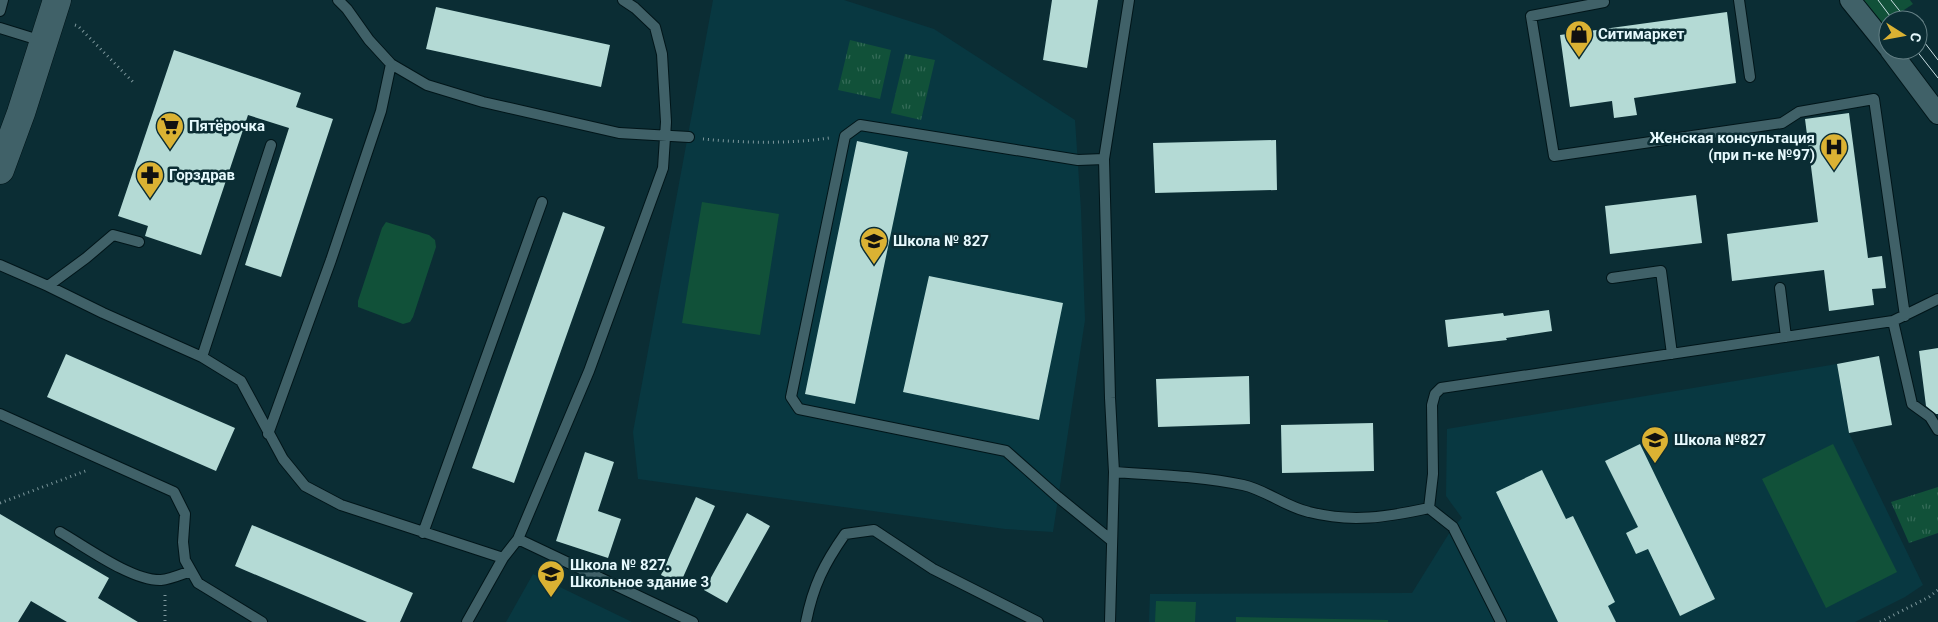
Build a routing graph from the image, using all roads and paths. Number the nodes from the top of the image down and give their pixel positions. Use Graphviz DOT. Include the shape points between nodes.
graph roads {
  1 [pos="3,0"];
  2 [pos="58,0"];
  3 [pos="338,0"];
  4 [pos="623,0"];
  5 [pos="1129,0"];
  6 [pos="1739,0"];
  7 [pos="1850,0"];
  8 [pos="1606,1"];
  9 [pos="0,11"];
  10 [pos="0,28"];
  11 [pos="1878,35"];
  12 [pos="45,42"];
  13 [pos="1897,60"];
  14 [pos="391,64"];
  15 [pos="1750,78"];
  16 [pos="1938,114"];
  17 [pos="665,136"];
  18 [pos="845,136"];
  19 [pos="689,137"];
  20 [pos="270,145"];
  21 [pos="1104,159"];
  22 [pos="0,170"];
  23 [pos="542,202"];
  24 [pos="139,242"];
  25 [pos="0,265"];
  26 [pos="1612,278"];
  27 [pos="48,286"];
  28 [pos="1780,288"];
  29 [pos="1938,299"];
  30 [pos="1906,316"];
  31 [pos="1893,321"];
  32 [pos="1786,337"];
  33 [pos="1672,354"];
  34 [pos="202,357"];
  35 [pos="0,414"];
  36 [pos="1938,430"];
  37 [pos="268,434"];
  38 [pos="108,462"];
  39 [pos="1114,472"];
  40 [pos="0,503"];
  41 [pos="1429,508"];
  42 [pos="60,532"];
  43 [pos="423,533"];
  44 [pos="518,539"];
  45 [pos="1111,540"];
  46 [pos="504,558"];
  47 [pos="191,571"];
  48 [pos="164,580"];
  49 [pos="1938,590"];
  50 [pos="165,622"];
  51 [pos="262,622"];
  52 [pos="467,622"];
  53 [pos="692,622"];
  54 [pos="806,622"];
  55 [pos="1038,622"];
  56 [pos="1110,622"];
  57 [pos="1501,622"];
  58 [pos="1880,622"];
  1 -- 9 [label="lane"];
  2 -- 12 [label="main road"];
  3 -- 14 [label="lane"];
  4 -- 17 [label="lane" via="654,27 662,54"];
  5 -- 21 [label="lane"];
  6 -- 15 [label="lane"];
  7 -- 11 [label="street"];
  8 -- 30 [label="lane" via="1531,16 1554,156 1782,123 1799,112 1874,99"];
  10 -- 12 [label="lane"];
  12 -- 22 [label="main road"];
  13 -- 16 [label="street"];
  14 -- 17 [label="lane" via="427,85 483,102 619,133"];
  14 -- 37 [label="lane" via="381,111"];
  17 -- 19 [label="lane"];
  17 -- 44 [label="lane" via="662,168 590,371"];
  18 -- 19 [label="path" via="810,141"];
  18 -- 21 [label="lane" via="860,125 1078,160"];
  18 -- 45 [label="lane" via="791,397 799,409 1006,451"];
  20 -- 34 [label="lane"];
  21 -- 39 [label="lane"];
  23 -- 43 [label="lane"];
  24 -- 27 [label="lane" via="113,235"];
  25 -- 27 [label="lane"];
  26 -- 33 [label="lane" via="1661,271"];
  27 -- 34 [label="lane"];
  28 -- 32 [label="lane"];
  29 -- 30 [label="lane"];
  30 -- 31 [label="lane"];
  31 -- 32 [label="lane"];
  31 -- 36 [label="lane" via="1912,404 1930,416"];
  32 -- 33 [label="lane"];
  33 -- 41 [label="lane" via="1441,388 1432,404 1433,474"];
  34 -- 37 [label="lane" via="240,381"];
  35 -- 38 [label="lane"];
  37 -- 43 [label="lane" via="283,460 305,486 341,505"];
  38 -- 40 [label="path"];
  38 -- 47 [label="lane" via="174,492 185,514 183,542 185,560"];
  39 -- 41 [label="lane" via="1245,485 1309,512 1354,519 1387,517"];
  39 -- 45 [label="lane"];
  41 -- 57 [label="lane" via="1453,527"];
  42 -- 48 [label="lane" via="137,576"];
  43 -- 46 [label="lane"];
  44 -- 46 [label="lane"];
  44 -- 53 [label="lane"];
  45 -- 56 [label="lane"];
  46 -- 52 [label="lane"];
  47 -- 48 [label="lane"];
  47 -- 51 [label="lane" via="198,583"];
  48 -- 50 [label="path"];
  49 -- 58 [label="path"];
  54 -- 55 [label="lane" via="810,600 827,559 840,540 845,534 874,530 933,569"];
}
